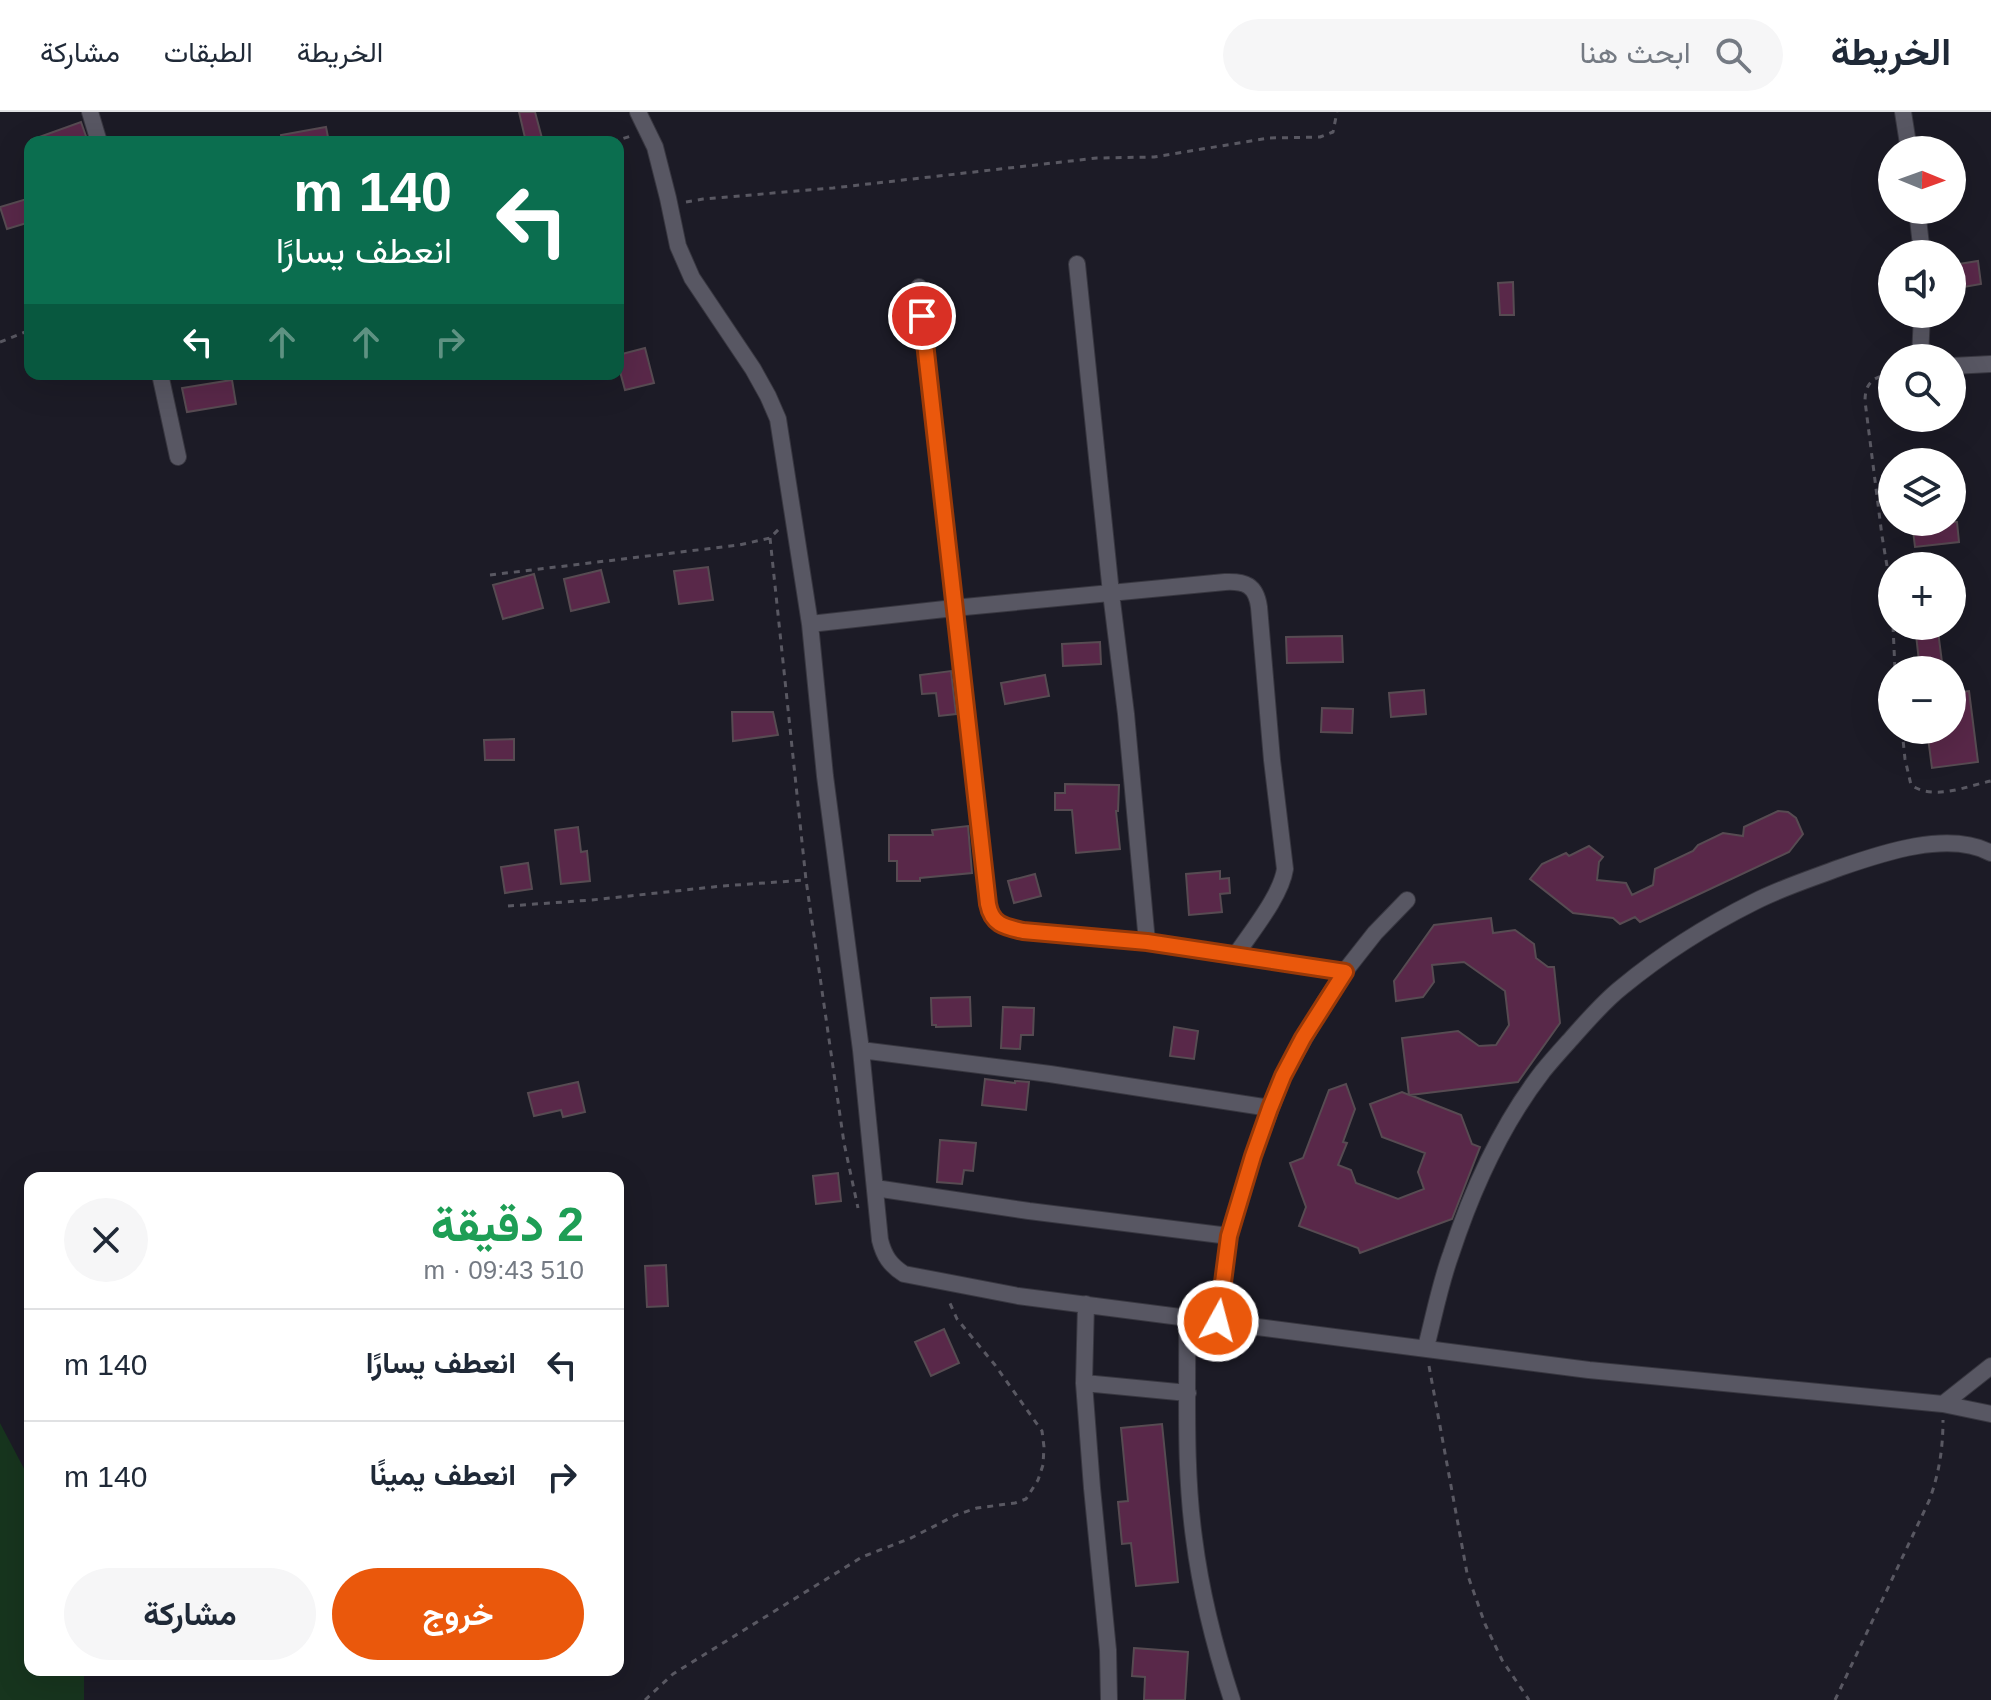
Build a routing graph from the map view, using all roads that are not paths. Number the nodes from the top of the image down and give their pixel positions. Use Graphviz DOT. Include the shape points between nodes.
graph roads {
  1 [pos="90,112"];
  2 [pos="638,112"];
  3 [pos="1903,112"];
  4 [pos="97,136"];
  5 [pos="1907,136"];
  6 [pos="1077,264"];
  7 [pos="919,287"];
  8 [pos="1991,364"];
  9 [pos="1966,365"];
  10 [pos="161,380"];
  11 [pos="178,457"];
  12 [pos="1111,593"];
  13 [pos="954,608"];
  14 [pos="810,624"];
  15 [pos="1991,853"];
  16 [pos="1407,900"];
  17 [pos="1147,942"];
  18 [pos="1235,956"];
  19 [pos="1345,972"];
  20 [pos="861,1050"];
  21 [pos="1270,1108"];
  22 [pos="875,1188"];
  23 [pos="1229,1236"];
  24 [pos="1086,1304"];
  25 [pos="1187,1317"];
  26 [pos="1218,1321"];
  27 [pos="1426,1347"];
  28 [pos="1991,1366"];
  29 [pos="1084,1383"];
  30 [pos="1188,1393"];
  31 [pos="1943,1404"];
  32 [pos="1991,1414"];
  33 [pos="1109,1700"];
  34 [pos="1232,1700"];
  1 -- 4 [label="street"];
  2 -- 14 [label="street" via="655,147 678,246 692,278 753,369 778,419"];
  3 -- 5 [label="street"];
  6 -- 12 [label="street"];
  7 -- 13 [label="street"];
  8 -- 9 [label="street"];
  10 -- 11 [label="street"];
  12 -- 13 [label="street"];
  12 -- 17 [label="street"];
  12 -- 18 [label="street" via="1236,581 1250,585 1258,598 1285,869 1273,899"];
  13 -- 14 [label="street"];
  13 -- 17 [label="street" via="993,919 1023,931"];
  14 -- 20 [label="street"];
  15 -- 27 [label="street" via="1959,843 1940,844 1823,874 1712,925 1620,988 1543,1072 1510,1121 1475,1189 1450,1256"];
  16 -- 19 [label="street"];
  17 -- 18 [label="street"];
  18 -- 19 [label="street"];
  19 -- 21 [label="street" via="1303,1038"];
  20 -- 21 [label="street"];
  20 -- 22 [label="street"];
  21 -- 23 [label="street"];
  22 -- 23 [label="street"];
  22 -- 24 [label="street" via="884,1256 904,1274"];
  23 -- 26 [label="street"];
  24 -- 25 [label="street"];
  24 -- 29 [label="street"];
  25 -- 26 [label="street"];
  25 -- 30 [label="street"];
  26 -- 27 [label="street"];
  27 -- 31 [label="street" via="1589,1370"];
  28 -- 31 [label="street"];
  29 -- 30 [label="street"];
  29 -- 33 [label="street"];
  30 -- 34 [label="street" via="1194,1538"];
  31 -- 32 [label="street"];
}
